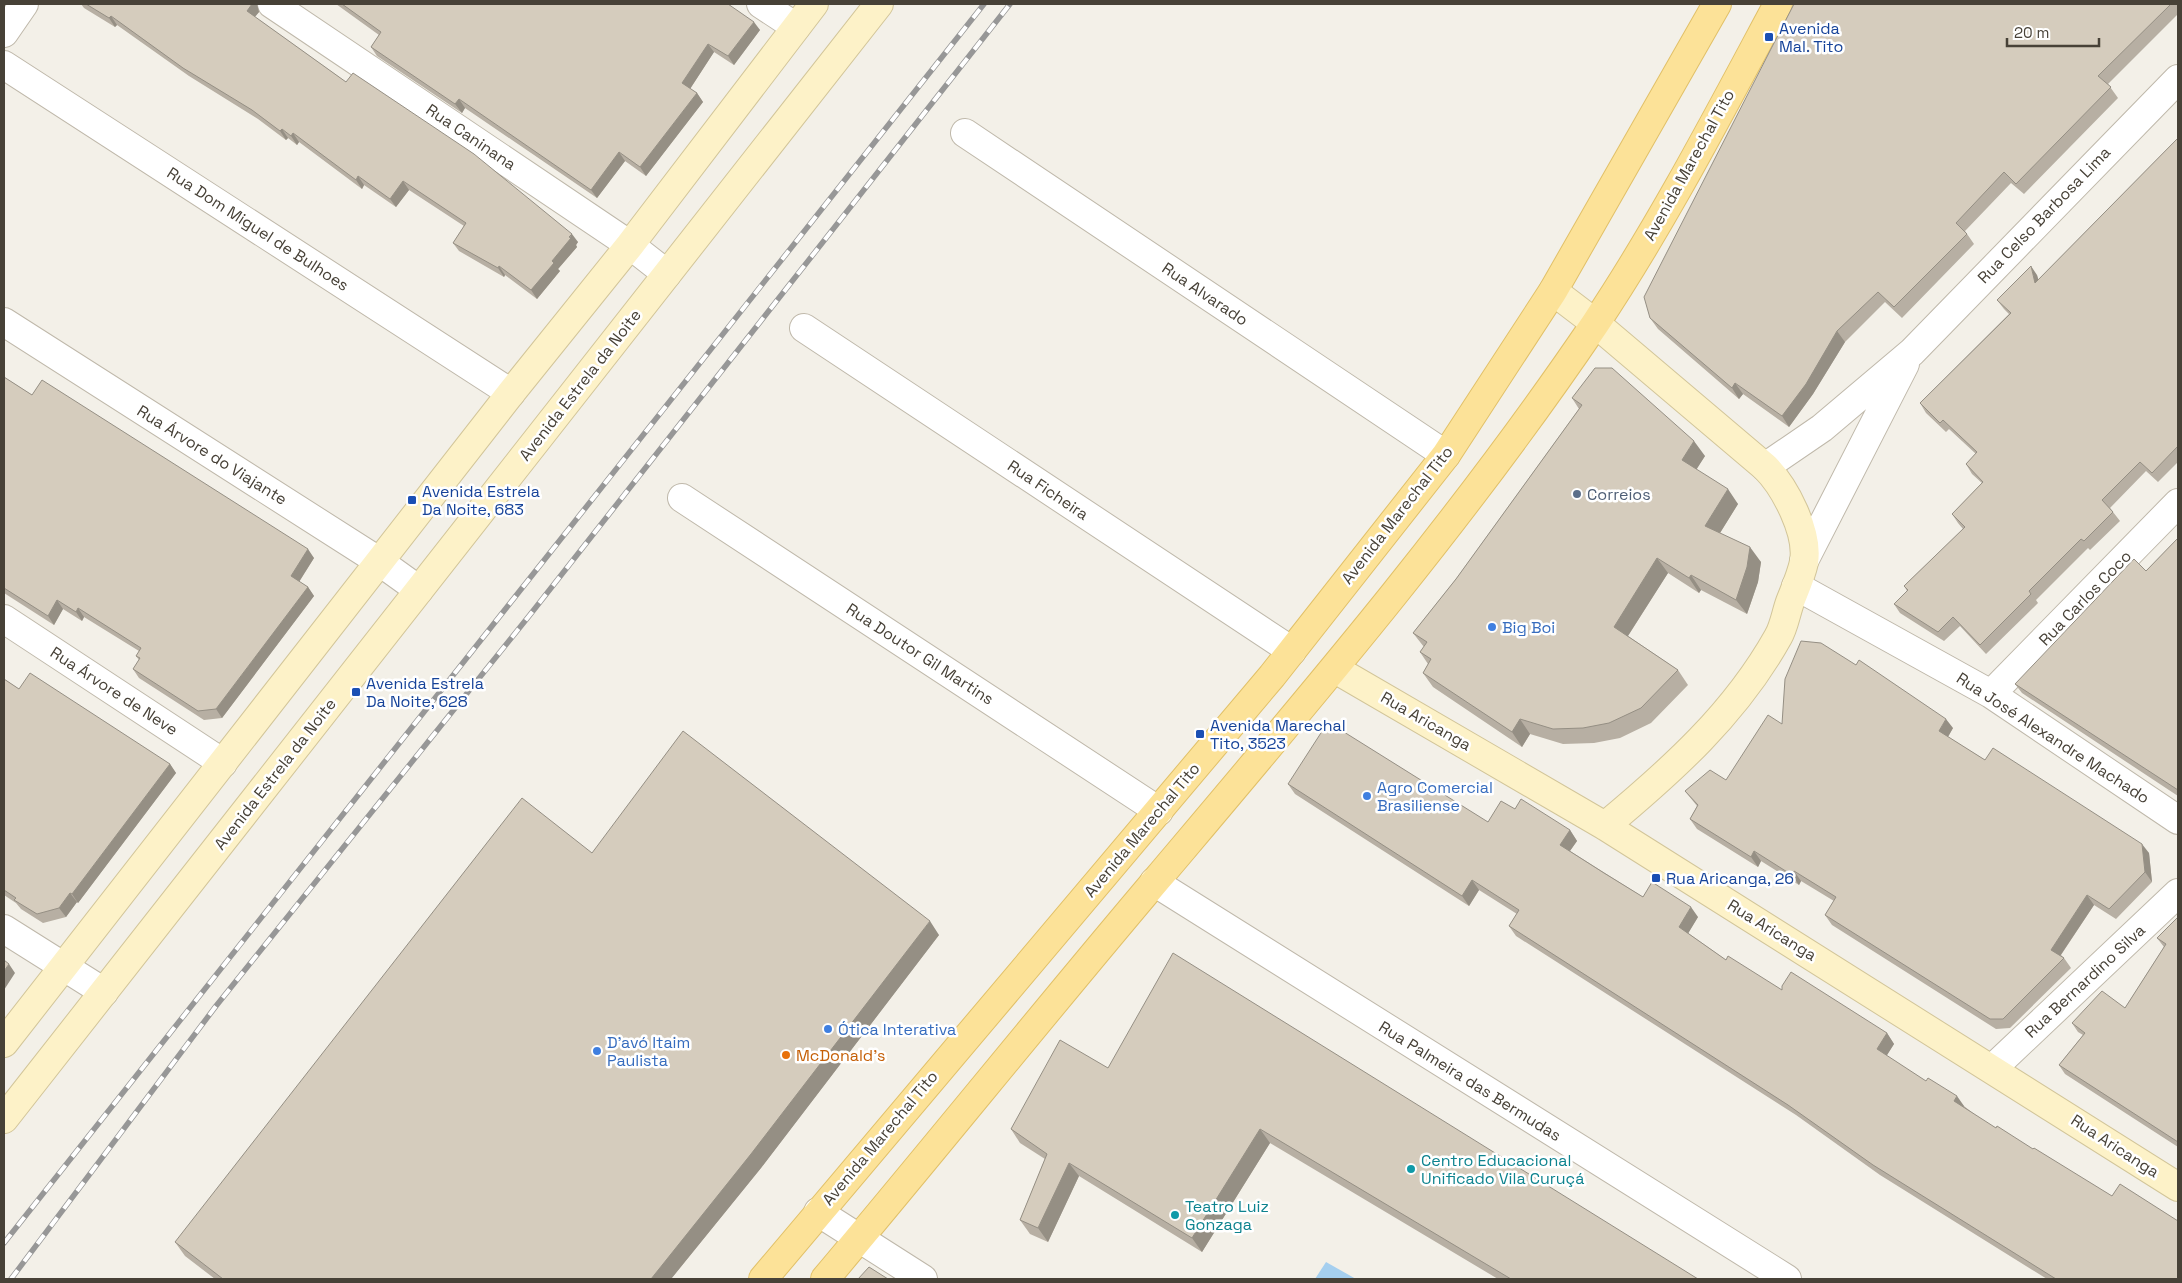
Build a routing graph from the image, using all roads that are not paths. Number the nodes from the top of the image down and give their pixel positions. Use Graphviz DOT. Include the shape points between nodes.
graph roads {
  1 [pos="24,4"];
  2 [pos="272,4"];
  3 [pos="761,4"];
  4 [pos="814,4"];
  5 [pos="879,4"];
  6 [pos="1717,4"];
  7 [pos="1778,4"];
  8 [pos="796,28"];
  9 [pos="4,32"];
  10 [pos="4,65"];
  11 [pos="2178,80"];
  12 [pos="965,133"];
  13 [pos="630,244"];
  14 [pos="667,274"];
  15 [pos="1553,291"];
  16 [pos="4,322"];
  17 [pos="1595,323"];
  18 [pos="804,328"];
  19 [pos="1912,352"];
  20 [pos="511,393"];
  21 [pos="1446,454"];
  22 [pos="1765,467"];
  23 [pos="682,498"];
  24 [pos="2178,503"];
  25 [pos="380,562"];
  26 [pos="1800,574"];
  27 [pos="419,590"];
  28 [pos="4,619"];
  29 [pos="1292,651"];
  30 [pos="1335,669"];
  31 [pos="1991,694"];
  32 [pos="223,763"];
  33 [pos="1159,811"];
  34 [pos="2178,820"];
  35 [pos="1605,826"];
  36 [pos="1154,882"];
  37 [pos="2178,893"];
  38 [pos="4,929"];
  39 [pos="64,967"];
  40 [pos="104,992"];
  41 [pos="4,1043"];
  42 [pos="1993,1068"];
  43 [pos="4,1119"];
  44 [pos="2178,1187"];
  45 [pos="818,1212"];
  46 [pos="859,1239"];
  47 [pos="762,1279"];
  48 [pos="825,1279"];
  49 [pos="923,1279"];
  50 [pos="1787,1279"];
  1 -- 9 [label="street"];
  2 -- 13 [label="street, Rua Caninana"];
  3 -- 8 [label="street"];
  4 -- 8 [label="street"];
  5 -- 14 [label="street, Avenida Estrela da Noite"];
  6 -- 15 [label="main road, Avenida Marechal Tito"];
  7 -- 17 [label="main road, Avenida Marechal Tito" via="1648,239"];
  8 -- 13 [label="street"];
  10 -- 20 [label="street, Rua Dom Miguel de Bulhoes"];
  11 -- 19 [label="street, Rua Celso Barbosa Lima"];
  12 -- 21 [label="street, Rua Alvarado"];
  13 -- 14 [label="street, Rua Caninana"];
  13 -- 20 [label="street"];
  14 -- 27 [label="street, Avenida Estrela da Noite"];
  15 -- 17 [label="street"];
  15 -- 21 [label="main road, Avenida Marechal Tito"];
  16 -- 25 [label="street, Rua Árvore do Viajante"];
  17 -- 22 [label="street"];
  17 -- 30 [label="main road, Avenida Marechal Tito" via="1474,493"];
  18 -- 29 [label="street, Rua Ficheira"];
  19 -- 22 [label="street, Rua Celso Barbosa Lima" via="1822,428"];
  19 -- 26 [label="street, Rua Celso Barbosa Lima"];
  20 -- 25 [label="street"];
  21 -- 29 [label="main road, Avenida Marechal Tito"];
  22 -- 26 [label="street" via="1777,479 1801,531"];
  23 -- 33 [label="street, Rua Doutor Gil Martins"];
  24 -- 31 [label="street, Rua Carlos Coco"];
  25 -- 27 [label="street, Rua Árvore do Viajante"];
  25 -- 32 [label="street"];
  26 -- 31 [label="street, Rua José Alexandre Machado"];
  26 -- 35 [label="street" via="1778,636 1747,685 1714,728 1666,775"];
  27 -- 40 [label="street, Avenida Estrela da Noite"];
  28 -- 32 [label="street, Rua Árvore de Neve"];
  29 -- 33 [label="main road, Avenida Marechal Tito"];
  30 -- 35 [label="street, Rua Aricanga"];
  30 -- 36 [label="main road, Avenida Marechal Tito"];
  31 -- 34 [label="street, Rua José Alexandre Machado"];
  32 -- 39 [label="street"];
  33 -- 45 [label="main road, Avenida Marechal Tito"];
  35 -- 42 [label="street, Rua Aricanga"];
  36 -- 46 [label="main road, Avenida Marechal Tito"];
  36 -- 50 [label="street, Rua Palmeira das Bermudas"];
  37 -- 42 [label="street, Rua Bernardino Silva"];
  38 -- 39 [label="street"];
  39 -- 40 [label="street"];
  39 -- 41 [label="street"];
  40 -- 43 [label="street, Avenida Estrela da Noite"];
  42 -- 44 [label="street, Rua Aricanga"];
  45 -- 46 [label="street"];
  45 -- 47 [label="main road, Avenida Marechal Tito"];
  46 -- 48 [label="main road, Avenida Marechal Tito"];
  46 -- 49 [label="street"];
}
